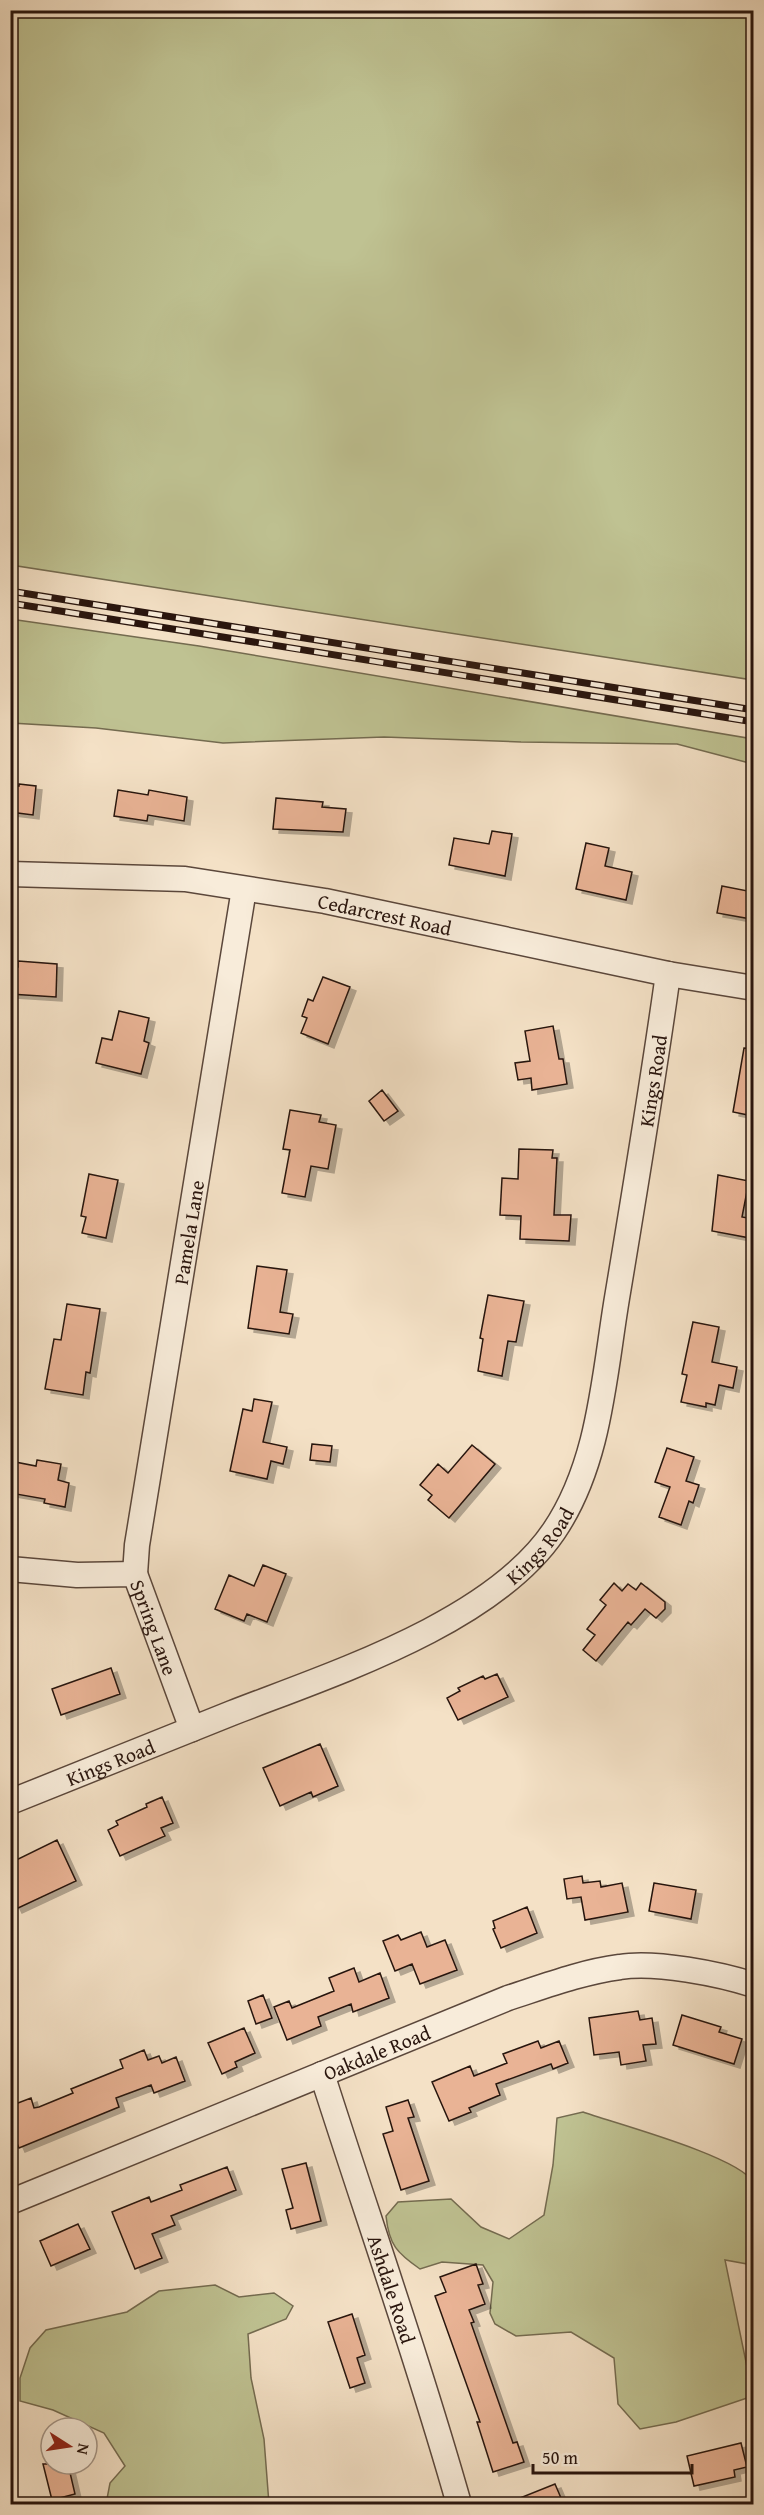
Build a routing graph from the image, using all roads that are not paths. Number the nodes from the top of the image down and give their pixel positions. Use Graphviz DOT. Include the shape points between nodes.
graph roads {
  1 [pos="10,874"];
  2 [pos="244,889"];
  3 [pos="668,974"];
  4 [pos="753,988"];
  5 [pos="10,1569"];
  6 [pos="135,1574"];
  7 [pos="192,1729"];
  8 [pos="10,1802"];
  9 [pos="753,1985"];
  10 [pos="322,2074"];
  11 [pos="10,2202"];
  12 [pos="459,2505"];
  1 -- 2 [label="street, Cedarcrest Road" via="185,879"];
  2 -- 3 [label="street, Cedarcrest Road" via="325,901"];
  2 -- 6 [label="street, Pamela Lane"];
  3 -- 4 [label="street, Cedarcrest Road"];
  3 -- 7 [label="street, Kings Road" via="600,1412 574,1498 552,1534 501,1587 459,1613 374,1657"];
  5 -- 6 [label="street, Spring Lane" via="77,1575"];
  6 -- 7 [label="street, Spring Lane"];
  7 -- 8 [label="street, Kings Road"];
  9 -- 10 [label="street, Oakdale Road" via="670,1968 623,1966 590,1972 508,1998"];
  10 -- 11 [label="street, Oakdale Road"];
  10 -- 12 [label="street, Ashdale Road" via="382,2265 428,2393"];
}
